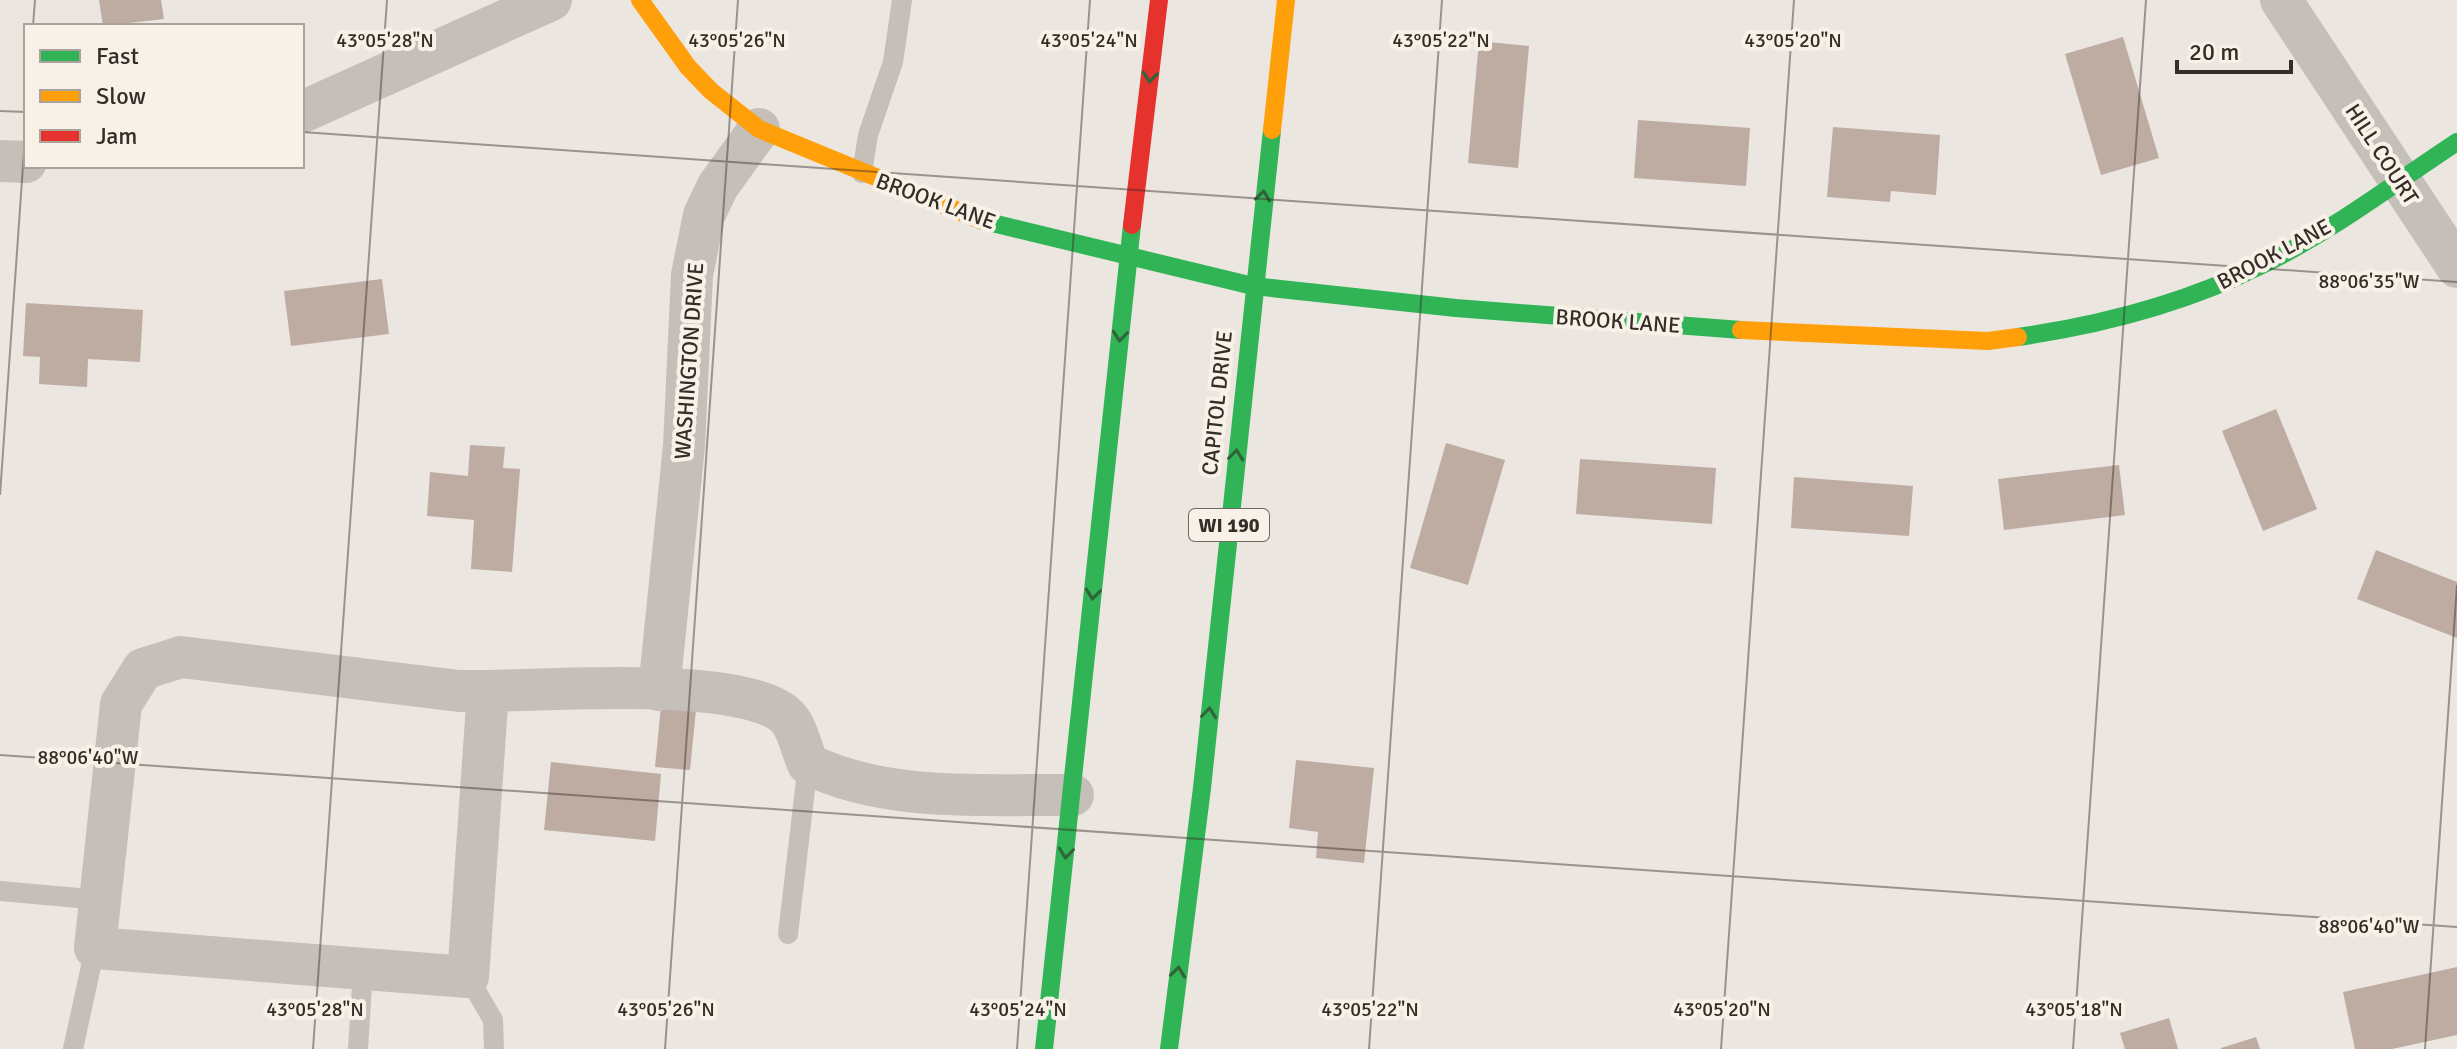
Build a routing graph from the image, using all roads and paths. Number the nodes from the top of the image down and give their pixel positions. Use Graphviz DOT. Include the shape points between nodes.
graph roads {
  1 [pos="551,0"];
  2 [pos="640,0"];
  3 [pos="902,0"];
  4 [pos="1159,0"];
  5 [pos="1286,0"];
  6 [pos="2281,0"];
  7 [pos="304,111"];
  8 [pos="759,129"];
  9 [pos="2457,142"];
  10 [pos="0,161"];
  11 [pos="24,162"];
  12 [pos="862,173"];
  13 [pos="2400,181"];
  14 [pos="1128,257"];
  15 [pos="2457,267"];
  16 [pos="1253,286"];
  17 [pos="659,690"];
  18 [pos="488,691"];
  19 [pos="808,764"];
  20 [pos="1073,795"];
  21 [pos="0,891"];
  22 [pos="101,900"];
  23 [pos="788,934"];
  24 [pos="95,948"];
  25 [pos="363,969"];
  26 [pos="468,977"];
  27 [pos="73,1049"];
  28 [pos="358,1049"];
  29 [pos="494,1049"];
  30 [pos="1044,1049"];
  31 [pos="1169,1049"];
  1 -- 7 [label="street"];
  2 -- 8 [label="main road" via="688,67"];
  3 -- 12 [label="lane" via="893,62 868,135"];
  4 -- 14 [label="main road, one-way"];
  16 -- 5 [label="main road, CAPITOL DRIVE / WI 190, one-way"];
  6 -- 13 [label="street, HILL COURT"];
  8 -- 12 [label="main road, BROOK LANE"];
  8 -- 17 [label="street, WASHINGTON DRIVE" via="704,215 692,275 684,446"];
  9 -- 13 [label="main road, BROOK LANE"];
  10 -- 11 [label="street"];
  12 -- 14 [label="main road, BROOK LANE" via="975,219"];
  13 -- 15 [label="street, HILL COURT"];
  13 -- 16 [label="main road, BROOK LANE" via="2263,265 2196,294 2071,329 1988,341 1730,330"];
  14 -- 16 [label="main road, BROOK LANE"];
  14 -- 20 [label="main road, one-way"];
  31 -- 16 [label="main road, CAPITOL DRIVE / WI 190, one-way" via="1202,788"];
  17 -- 18 [label="street"];
  17 -- 19 [label="street" via="706,689 763,701 789,719"];
  18 -- 22 [label="street" via="181,657 143,669 121,704"];
  18 -- 26 [label="street"];
  19 -- 20 [label="street" via="840,780 944,794"];
  19 -- 23 [label="lane"];
  20 -- 30 [label="main road, one-way"];
  21 -- 22 [label="lane"];
  22 -- 24 [label="street"];
  24 -- 25 [label="street"];
  24 -- 27 [label="lane"];
  25 -- 26 [label="street"];
  25 -- 28 [label="lane"];
  26 -- 29 [label="lane" via="493,1020"];
}
